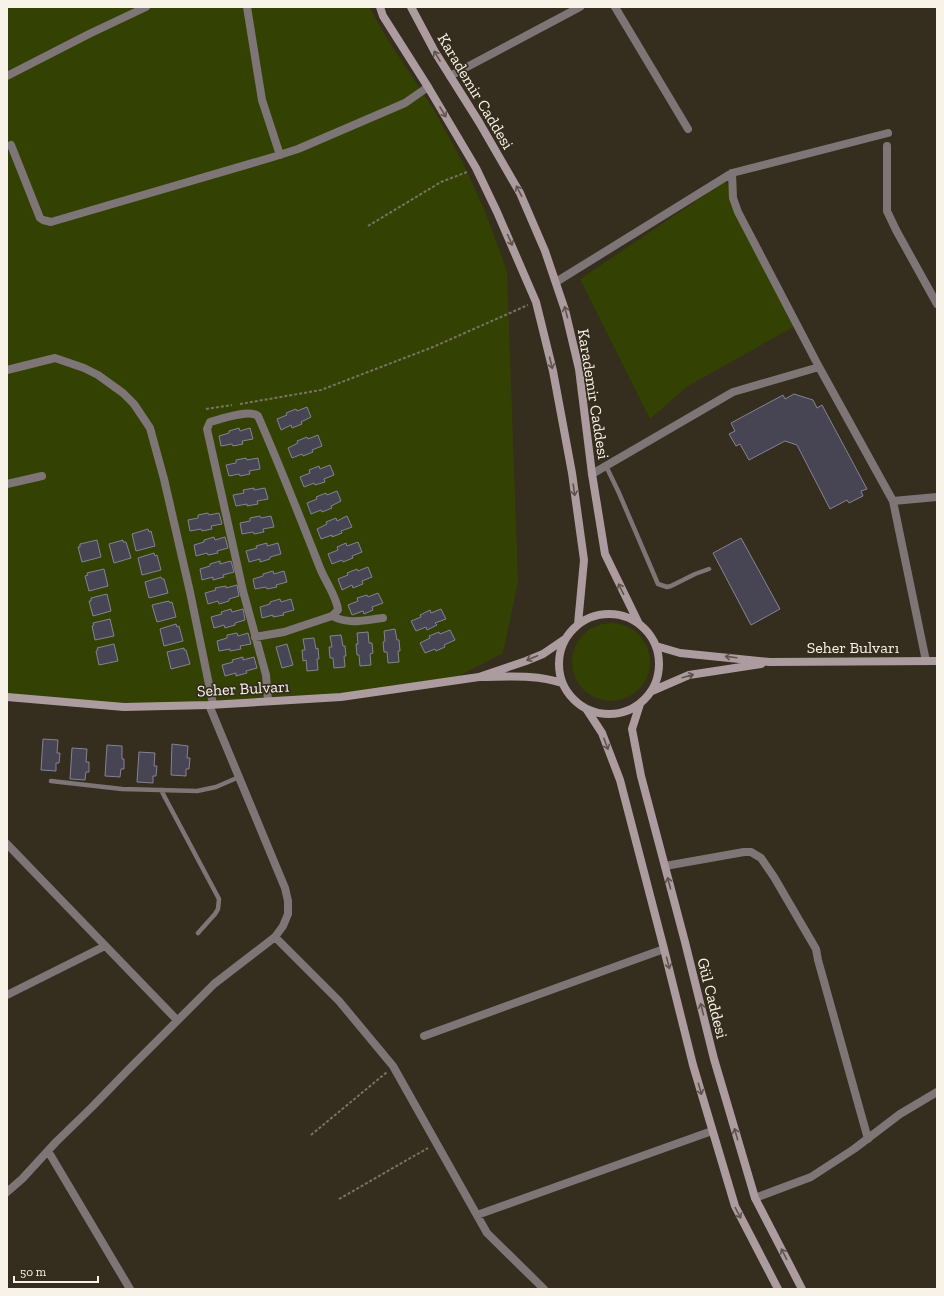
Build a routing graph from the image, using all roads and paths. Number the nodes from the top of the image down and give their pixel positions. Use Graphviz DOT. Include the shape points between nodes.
graph roads {
  1 [pos="146,7"];
  2 [pos="247,7"];
  3 [pos="380,7"];
  4 [pos="411,7"];
  5 [pos="580,7"];
  6 [pos="615,7"];
  7 [pos="7,76"];
  8 [pos="450,76"];
  9 [pos="428,87"];
  10 [pos="688,129"];
  11 [pos="888,134"];
  12 [pos="11,145"];
  13 [pos="888,146"];
  14 [pos="280,155"];
  15 [pos="476,168"];
  16 [pos="732,173"];
  17 [pos="368,226"];
  18 [pos="556,282"];
  19 [pos="536,302"];
  20 [pos="937,304"];
  21 [pos="819,367"];
  22 [pos="7,370"];
  23 [pos="206,409"];
  24 [pos="606,466"];
  25 [pos="592,474"];
  26 [pos="42,476"];
  27 [pos="7,484"];
  28 [pos="937,497"];
  29 [pos="893,501"];
  30 [pos="709,570"];
  31 [pos="332,616"];
  32 [pos="383,618"];
  33 [pos="578,624"];
  34 [pos="639,624"];
  35 [pos="255,637"];
  36 [pos="566,638"];
  37 [pos="656,646"];
  38 [pos="926,661"];
  39 [pos="937,661"];
  40 [pos="770,662"];
  41 [pos="479,677"];
  42 [pos="562,683"];
  43 [pos="652,690"];
  44 [pos="7,696"];
  45 [pos="268,702"];
  46 [pos="640,704"];
  47 [pos="211,705"];
  48 [pos="587,710"];
  49 [pos="239,777"];
  50 [pos="51,781"];
  51 [pos="161,790"];
  52 [pos="7,844"];
  53 [pos="665,866"];
  54 [pos="198,933"];
  55 [pos="275,937"];
  56 [pos="105,946"];
  57 [pos="664,949"];
  58 [pos="7,995"];
  59 [pos="178,1020"];
  60 [pos="424,1036"];
  61 [pos="393,1066"];
  62 [pos="937,1092"];
  63 [pos="712,1130"];
  64 [pos="311,1135"];
  65 [pos="868,1139"];
  66 [pos="436,1143"];
  67 [pos="48,1150"];
  68 [pos="7,1192"];
  69 [pos="755,1198"];
  70 [pos="339,1199"];
  71 [pos="477,1215"];
  72 [pos="130,1289"];
  73 [pos="544,1289"];
  74 [pos="778,1289"];
  75 [pos="802,1289"];
  1 -- 7 [label="street"];
  2 -- 14 [label="street" via="262,100"];
  3 -- 9 [label="street" via="383,16"];
  8 -- 4 [label="street, Karademir Caddesi, one-way"];
  5 -- 8 [label="street"];
  6 -- 10 [label="street"];
  18 -- 8 [label="street, Karademir Caddesi, one-way" via="520,193"];
  9 -- 14 [label="street" via="405,103"];
  9 -- 15 [label="street, one-way"];
  11 -- 16 [label="street"];
  12 -- 14 [label="street" via="40,218 51,222"];
  13 -- 20 [label="street" via="887,212"];
  15 -- 17 [label="path" via="441,182"];
  15 -- 19 [label="street, one-way"];
  16 -- 18 [label="street"];
  16 -- 21 [label="street" via="733,198 738,212"];
  25 -- 18 [label="street, Karademir Caddesi, one-way" via="579,369 566,310"];
  19 -- 23 [label="path" via="433,347 321,390"];
  19 -- 33 [label="street, one-way" via="555,379 584,560"];
  21 -- 24 [label="street" via="733,392"];
  21 -- 29 [label="street"];
  22 -- 47 [label="street" via="55,358 84,368 123,393 150,428 188,585"];
  24 -- 25 [label="street"];
  24 -- 30 [label="lane" via="658,584 671,586"];
  34 -- 25 [label="street, Karademir Caddesi, one-way" via="605,554"];
  26 -- 27 [label="street"];
  28 -- 29 [label="street"];
  29 -- 38 [label="street"];
  31 -- 32 [label="street" via="348,622"];
  31 -- 35 [label="street" via="284,632"];
  31 -- 35 [label="street" via="338,610 335,600 258,416 252,413 220,419 210,422 207,429"];
  33 -- 34 [label="street" via="594,616 613,614 622,615"];
  33 -- 36 [label="street"];
  34 -- 37 [label="street"];
  35 -- 45 [label="street" via="266,675"];
  36 -- 41 [label="street, Seher Bulvarı, one-way" via="543,654"];
  36 -- 42 [label="street" via="558,665"];
  40 -- 37 [label="street, Seher Bulvarı, one-way" via="680,653"];
  37 -- 43 [label="street" via="659,668"];
  38 -- 39 [label="street, Seher Bulvarı"];
  38 -- 40 [label="street, Seher Bulvarı"];
  43 -- 40 [label="street, Seher Bulvarı, one-way" via="689,675"];
  41 -- 42 [label="street, Seher Bulvarı" via="530,676"];
  41 -- 45 [label="street, Seher Bulvarı" via="341,697"];
  42 -- 48 [label="street" via="572,699"];
  43 -- 46 [label="street"];
  44 -- 47 [label="street, Seher Bulvarı" via="124,706"];
  45 -- 47 [label="street, Seher Bulvarı"];
  46 -- 48 [label="street" via="614,715"];
  46 -- 53 [label="street, Gül Caddesi" via="632,729 641,776"];
  47 -- 49 [label="street"];
  48 -- 57 [label="street, one-way" via="602,733 620,780"];
  49 -- 51 [label="lane" via="197,791"];
  49 -- 55 [label="street" via="288,900 288,914"];
  50 -- 51 [label="lane" via="122,789"];
  51 -- 54 [label="lane" via="219,899 215,914"];
  52 -- 56 [label="street"];
  53 -- 65 [label="street" via="744,852 751,852 761,858 816,949"];
  69 -- 53 [label="street, Gül Caddesi, one-way" via="714,1059"];
  55 -- 59 [label="street" via="214,984"];
  55 -- 61 [label="street" via="339,1001"];
  56 -- 58 [label="street"];
  56 -- 59 [label="street"];
  57 -- 60 [label="street"];
  57 -- 63 [label="street, one-way"];
  59 -- 67 [label="street"];
  61 -- 64 [label="path"];
  61 -- 66 [label="street"];
  62 -- 65 [label="street" via="900,1114"];
  63 -- 71 [label="street"];
  63 -- 74 [label="street, one-way" via="735,1206"];
  65 -- 69 [label="street" via="811,1177"];
  66 -- 70 [label="path"];
  66 -- 71 [label="street"];
  67 -- 68 [label="street"];
  67 -- 72 [label="street"];
  75 -- 69 [label="street, Gül Caddesi, one-way"];
  71 -- 73 [label="street" via="487,1233"];
}
